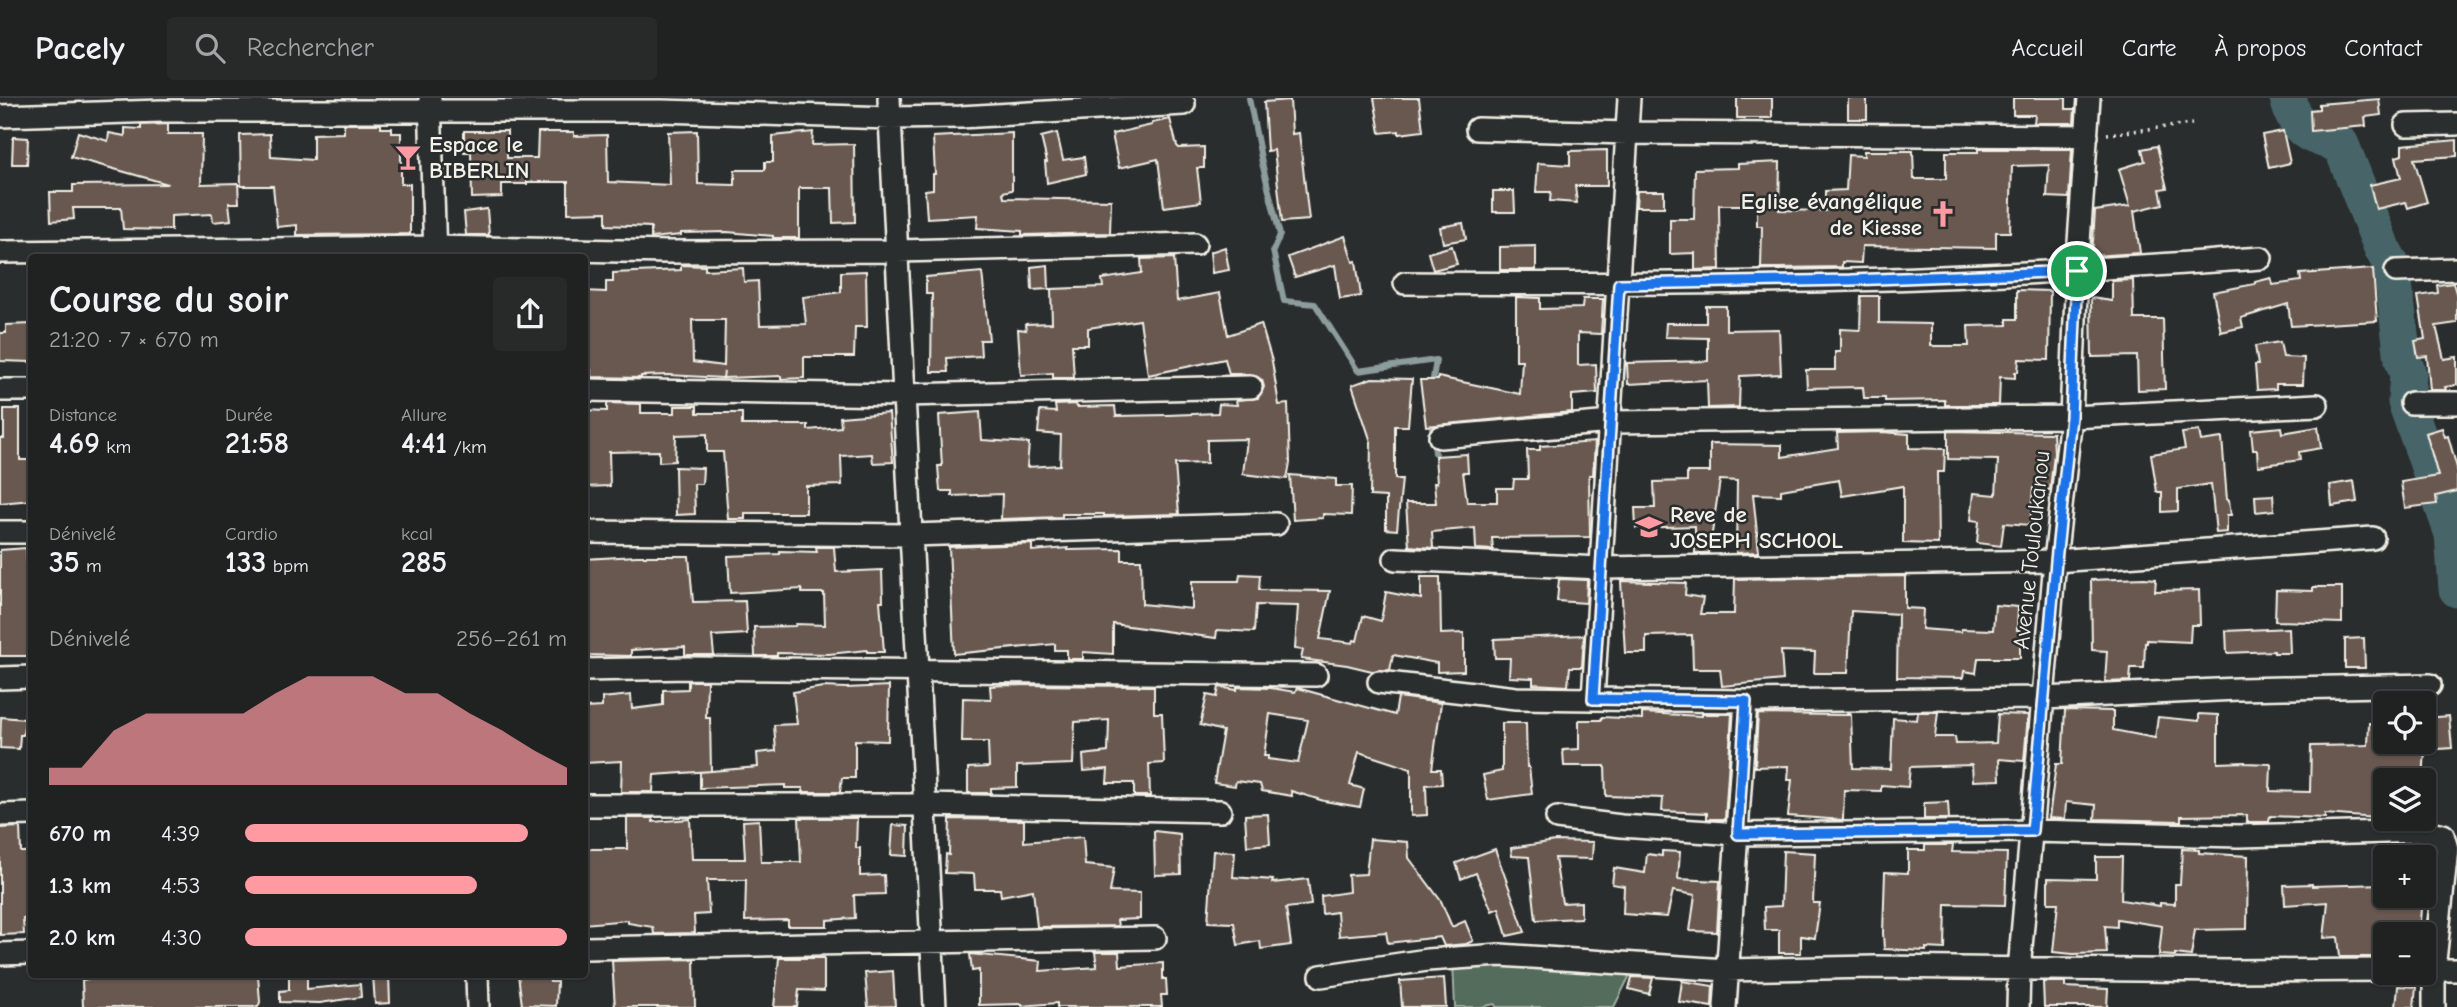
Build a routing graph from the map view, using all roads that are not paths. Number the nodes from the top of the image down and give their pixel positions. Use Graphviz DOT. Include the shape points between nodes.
graph roads {
  1 [pos="1629,98"];
  2 [pos="2089,98"];
  3 [pos="430,104"];
  4 [pos="1184,104"];
  5 [pos="890,108"];
  6 [pos="0,116"];
  7 [pos="2457,124"];
  8 [pos="2406,125"];
  9 [pos="1477,129"];
  10 [pos="1628,133"];
  11 [pos="2087,136"];
  12 [pos="1195,244"];
  13 [pos="897,251"];
  14 [pos="0,252"];
  15 [pos="435,252"];
  16 [pos="2261,258"];
  17 [pos="2457,269"];
  18 [pos="2077,271"];
  19 [pos="2396,271"];
  20 [pos="1405,283"];
  21 [pos="1619,284"];
  22 [pos="1251,387"];
  23 [pos="0,390"];
  24 [pos="28,390"];
  25 [pos="588,390"];
  26 [pos="903,395"];
  27 [pos="2411,403"];
  28 [pos="2457,403"];
  29 [pos="2317,405"];
  30 [pos="2071,417"];
  31 [pos="1611,422"];
  32 [pos="1440,437"];
  33 [pos="1276,524"];
  34 [pos="0,532"];
  35 [pos="28,532"];
  36 [pos="588,532"];
  37 [pos="910,535"];
  38 [pos="2373,538"];
  39 [pos="1395,559"];
  40 [pos="2056,561"];
  41 [pos="1601,568"];
  42 [pos="588,670"];
  43 [pos="917,670"];
  44 [pos="1316,675"];
  45 [pos="28,677"];
  46 [pos="0,678"];
  47 [pos="1378,682"];
  48 [pos="2430,685"];
  49 [pos="2044,698"];
  50 [pos="1593,699"];
  51 [pos="1746,701"];
  52 [pos="588,805"];
  53 [pos="924,805"];
  54 [pos="1220,811"];
  55 [pos="28,814"];
  56 [pos="0,815"];
  57 [pos="1557,818"];
  58 [pos="2032,831"];
  59 [pos="1738,834"];
  60 [pos="2436,923"];
  61 [pos="1155,938"];
  62 [pos="930,941"];
  63 [pos="588,948"];
  64 [pos="28,953"];
  65 [pos="0,954"];
  66 [pos="1727,970"];
  67 [pos="2019,970"];
  68 [pos="2373,970"];
  69 [pos="2436,970"];
  70 [pos="2457,970"];
  71 [pos="1321,976"];
  72 [pos="477,978"];
  73 [pos="2431,985"];
  74 [pos="478,1007"];
  75 [pos="935,1007"];
  76 [pos="1725,1007"];
  77 [pos="2018,1007"];
  78 [pos="2434,1007"];
  1 -- 10 [label="street"];
  2 -- 11 [label="street, Avenue Touloukanou"];
  3 -- 5 [label="street" via="662,111"];
  3 -- 6 [label="street"];
  3 -- 15 [label="street"];
  4 -- 5 [label="street" via="960,117"];
  5 -- 13 [label="street"];
  7 -- 8 [label="street"];
  9 -- 10 [label="street"];
  10 -- 11 [label="street"];
  10 -- 21 [label="street"];
  11 -- 18 [label="street, Avenue Touloukanou"];
  12 -- 13 [label="street"];
  13 -- 15 [label="street"];
  13 -- 26 [label="street"];
  14 -- 15 [label="street"];
  16 -- 18 [label="street"];
  17 -- 19 [label="street"];
  18 -- 21 [label="street"];
  18 -- 30 [label="street, Avenue Touloukanou"];
  20 -- 21 [label="street"];
  21 -- 31 [label="street"];
  22 -- 26 [label="street"];
  23 -- 24 [label="street"];
  25 -- 26 [label="street"];
  26 -- 37 [label="street"];
  27 -- 28 [label="street"];
  29 -- 30 [label="street"];
  30 -- 31 [label="street"];
  30 -- 40 [label="street, Avenue Touloukanou"];
  31 -- 32 [label="street"];
  31 -- 41 [label="street"];
  33 -- 37 [label="street"];
  34 -- 35 [label="street"];
  36 -- 37 [label="street"];
  37 -- 43 [label="street"];
  38 -- 40 [label="street"];
  39 -- 41 [label="street"];
  40 -- 41 [label="street"];
  40 -- 49 [label="street, Avenue Touloukanou"];
  41 -- 50 [label="street"];
  42 -- 43 [label="street"];
  43 -- 44 [label="street"];
  43 -- 53 [label="street"];
  45 -- 46 [label="street"];
  47 -- 50 [label="street" via="1516,698"];
  48 -- 49 [label="street"];
  49 -- 51 [label="street"];
  49 -- 58 [label="street, Avenue Touloukanou"];
  50 -- 51 [label="street"];
  51 -- 59 [label="street"];
  52 -- 53 [label="street"];
  53 -- 54 [label="street"];
  53 -- 62 [label="street"];
  55 -- 56 [label="street"];
  57 -- 59 [label="street"];
  58 -- 59 [label="street"];
  58 -- 60 [label="street" via="2239,836 2426,831 2443,835 2447,849"];
  58 -- 67 [label="street, Avenue Touloukanou"];
  59 -- 66 [label="street"];
  61 -- 62 [label="street"];
  62 -- 63 [label="street"];
  62 -- 75 [label="street"];
  64 -- 65 [label="street"];
  66 -- 67 [label="street"];
  66 -- 71 [label="street" via="1500,955 1427,960"];
  66 -- 76 [label="street"];
  67 -- 68 [label="street"];
  67 -- 77 [label="street, Avenue Touloukanou"];
  69 -- 70 [label="street"];
  72 -- 74 [label="street"];
  73 -- 78 [label="street"];
}
